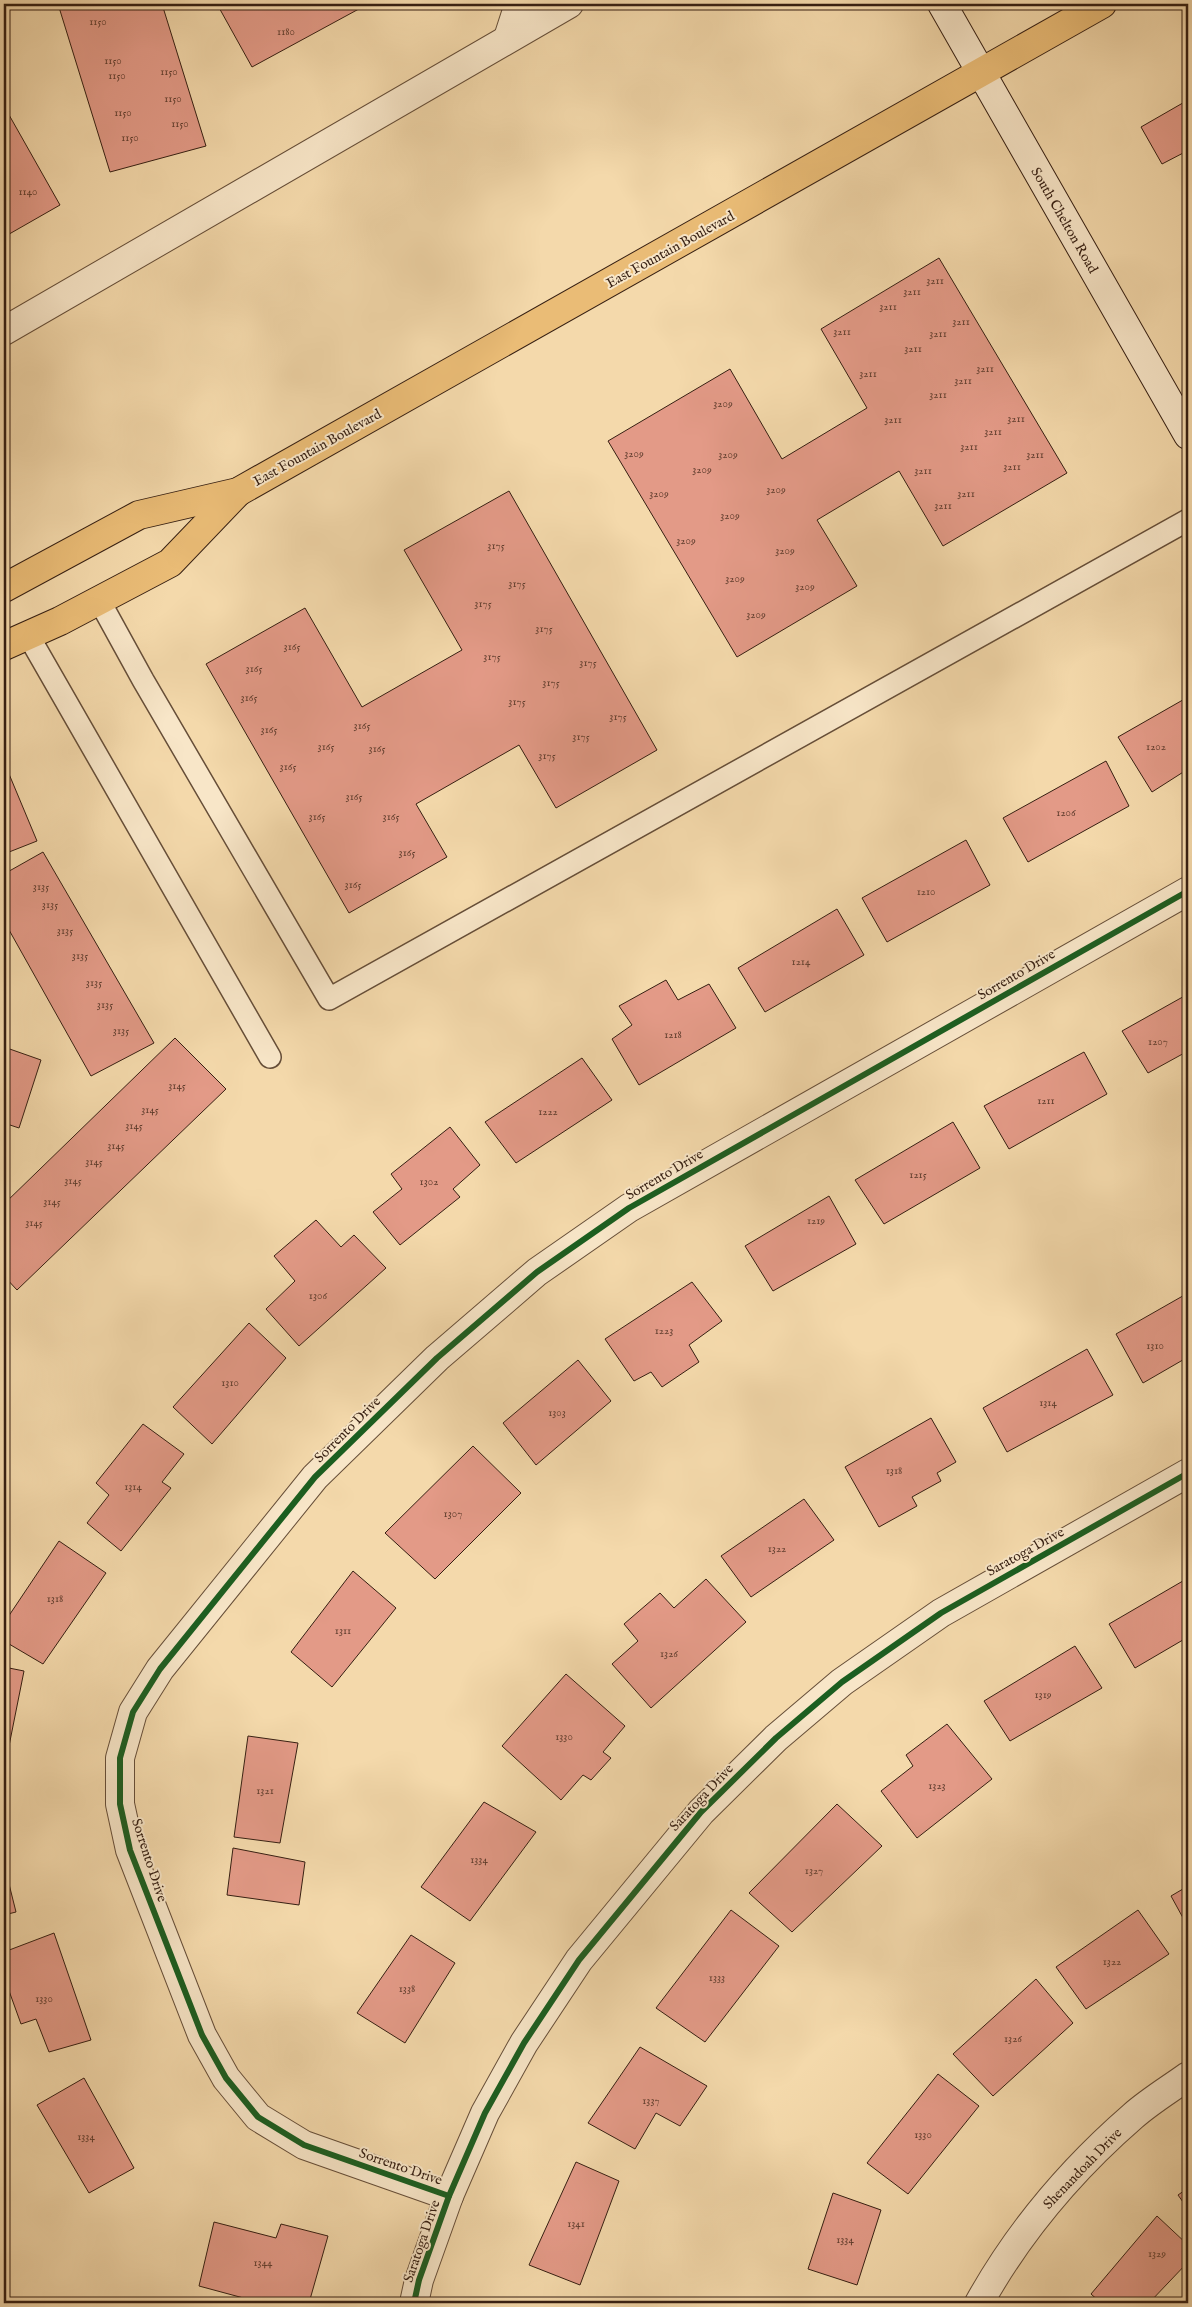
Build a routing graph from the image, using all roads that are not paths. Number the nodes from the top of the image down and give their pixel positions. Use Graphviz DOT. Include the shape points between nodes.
graph roads {
  1 [pos="519,4"];
  2 [pos="569,4"];
  3 [pos="942,4"];
  4 [pos="1102,4"];
  5 [pos="508,38"];
  6 [pos="981,74"];
  7 [pos="4,331"];
  8 [pos="1188,435"];
  9 [pos="238,492"];
  10 [pos="1188,520"];
  11 [pos="4,588"];
  12 [pos="100,600"];
  13 [pos="28,635"];
  14 [pos="4,646"];
  15 [pos="1188,891"];
  16 [pos="270,1058"];
  17 [pos="1188,1473"];
  18 [pos="1188,2076"];
  19 [pos="449,2196"];
  20 [pos="414,2303"];
  21 [pos="979,2303"];
  1 -- 5 [label="street"];
  2 -- 5 [label="street"];
  3 -- 6 [label="street, South Chelton Road"];
  4 -- 6 [label="highway, East Fountain Boulevard"];
  5 -- 7 [label="street"];
  6 -- 8 [label="street, South Chelton Road"];
  6 -- 9 [label="highway, East Fountain Boulevard"];
  9 -- 11 [label="highway, East Fountain Boulevard" via="139,515"];
  9 -- 12 [label="highway, East Fountain Boulevard" via="170,563"];
  10 -- 12 [label="lane" via="330,999 143,680"];
  12 -- 13 [label="highway, East Fountain Boulevard"];
  13 -- 14 [label="highway, East Fountain Boulevard"];
  13 -- 16 [label="lane"];
  15 -- 19 [label="street, Sorrento Drive" via="629,1208 537,1272 437,1358 315,1477 160,1669 133,1712 120,1758 120,1804 130,1850 202,2035 226,2078 258,2117 304,2146"];
  17 -- 19 [label="street, Saratoga Drive" via="941,1613 842,1682 776,1738 701,1812 579,1960 524,2043 485,2112"];
  18 -- 21 [label="street, Shenandoah Drive" via="1133,2115 1051,2197 997,2271"];
  19 -- 20 [label="street, Saratoga Drive"];
}
